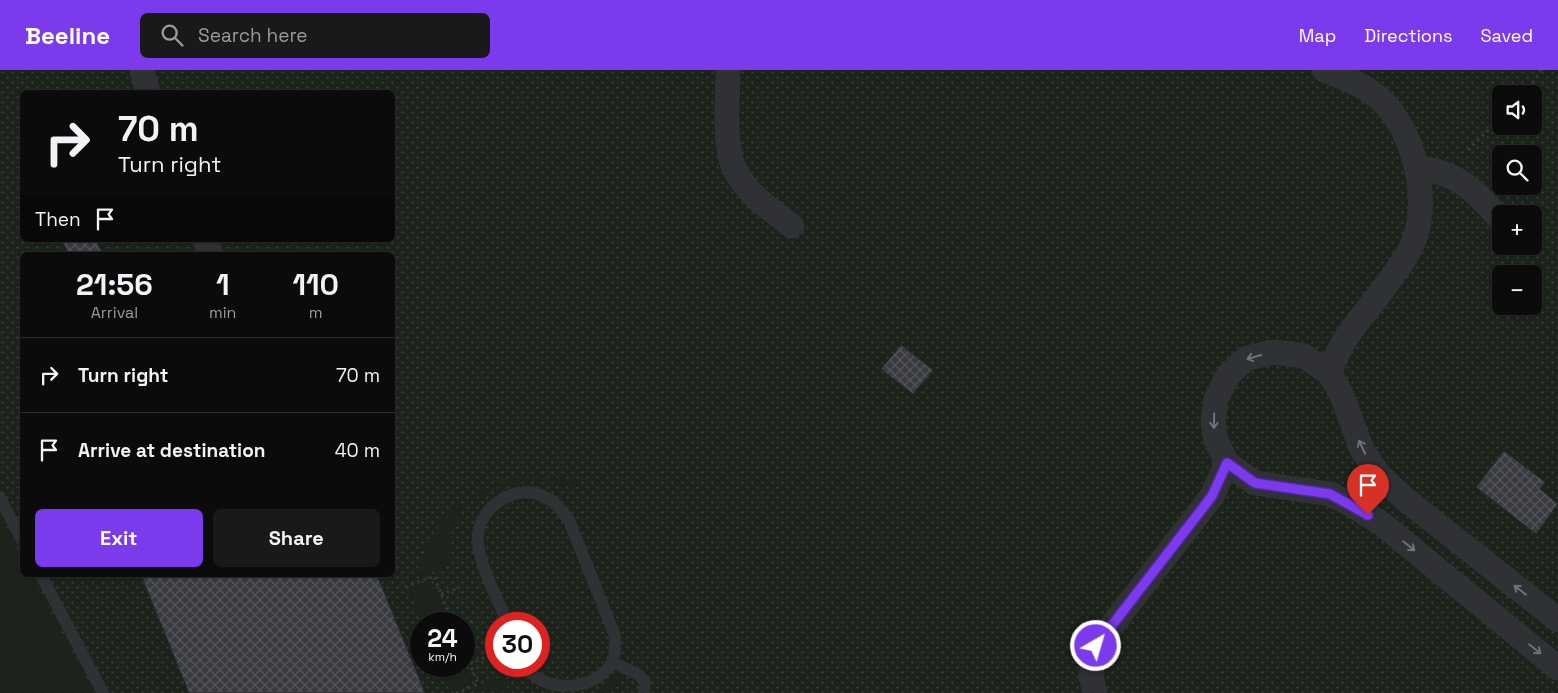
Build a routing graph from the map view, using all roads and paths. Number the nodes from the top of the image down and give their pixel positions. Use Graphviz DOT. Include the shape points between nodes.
graph roads {
  1 [pos="142,70"];
  2 [pos="728,70"];
  3 [pos="1324,70"];
  4 [pos="1542,70"];
  5 [pos="1532,85"];
  6 [pos="147,90"];
  7 [pos="1492,127"];
  8 [pos="1468,150"];
  9 [pos="1417,168"];
  10 [pos="1492,209"];
  11 [pos="792,226"];
  12 [pos="1329,373"];
  13 [pos="1227,463"];
  14 [pos="0,498"];
  15 [pos="20,536"];
  16 [pos="42,577"];
  17 [pos="405,587"];
  18 [pos="460,587"];
  19 [pos="441,595"];
  20 [pos="449,612"];
  21 [pos="503,612"];
  22 [pos="1558,620"];
  23 [pos="613,662"];
  24 [pos="1558,668"];
  25 [pos="475,676"];
  26 [pos="535,677"];
  27 [pos="103,693"];
  28 [pos="456,693"];
  29 [pos="644,693"];
  30 [pos="1095,693"];
  1 -- 6 [label="street"];
  2 -- 11 [label="street" via="728,134 734,169 753,195"];
  3 -- 9 [label="street" via="1359,84 1382,100 1409,138"];
  4 -- 5 [label="path"];
  7 -- 8 [label="path"];
  9 -- 10 [label="street" via="1435,169 1456,177"];
  9 -- 12 [label="street" via="1419,217 1411,247 1345,340"];
  12 -- 13 [label="street, one-way" via="1304,356 1274,352 1247,358 1228,376 1216,399 1213,423 1216,441"];
  22 -- 12 [label="street, one-way" via="1380,476 1362,450 1341,393"];
  13 -- 24 [label="street, one-way" via="1255,483 1330,494 1354,506 1382,524"];
  13 -- 30 [label="street" via="1212,496 1096,646 1091,676"];
  14 -- 15 [label="lane"];
  16 -- 27 [label="lane"];
  17 -- 19 [label="path" via="434,576"];
  18 -- 19 [label="path"];
  19 -- 20 [label="path"];
  21 -- 23 [label="lane" via="479,551 481,521 490,508 505,497 525,492 543,496 557,505 569,520 615,636"];
  23 -- 26 [label="lane" via="600,678 586,687 572,690 552,690"];
  23 -- 29 [label="lane" via="639,675 645,682"];
  25 -- 28 [label="path" via="478,684"];
}
